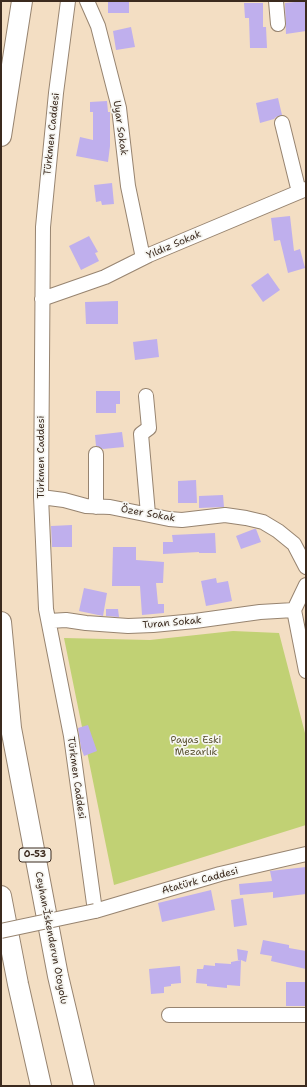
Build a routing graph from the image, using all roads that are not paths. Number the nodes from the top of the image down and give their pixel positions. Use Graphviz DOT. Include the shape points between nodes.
graph roads {
  1 [pos="22,1"];
  2 [pos="68,1"];
  3 [pos="87,1"];
  4 [pos="276,1"];
  5 [pos="278,24"];
  6 [pos="282,123"];
  7 [pos="1,136"];
  8 [pos="302,191"];
  9 [pos="143,258"];
  10 [pos="42,299"];
  11 [pos="146,396"];
  12 [pos="96,454"];
  13 [pos="41,497"];
  14 [pos="96,507"];
  15 [pos="148,514"];
  16 [pos="306,567"];
  17 [pos="306,585"];
  18 [pos="294,610"];
  19 [pos="49,621"];
  20 [pos="1,622"];
  21 [pos="306,671"];
  22 [pos="306,854"];
  23 [pos="1,896"];
  24 [pos="95,911"];
  25 [pos="1,931"];
  26 [pos="169,1015"];
  27 [pos="306,1015"];
  28 [pos="42,1086"];
  29 [pos="84,1086"];
  1 -- 7 [label="highway"];
  2 -- 10 [label="street, Türkmen Caddesi" via="43,227"];
  3 -- 9 [label="street, Uyar Sokak" via="98,26 119,108 128,186"];
  4 -- 5 [label="street"];
  6 -- 8 [label="street"];
  8 -- 9 [label="street, Yıldız Sokak"];
  9 -- 10 [label="street, Yıldız Sokak" via="104,277"];
  10 -- 13 [label="street, Türkmen Caddesi"];
  11 -- 15 [label="street" via="149,428 141,434"];
  12 -- 14 [label="street"];
  13 -- 14 [label="street, Özer Sokak"];
  13 -- 19 [label="street, Türkmen Caddesi" via="46,609"];
  14 -- 15 [label="street, Özer Sokak"];
  15 -- 16 [label="street, Özer Sokak" via="156,518 182,520 225,515 263,522 294,544"];
  17 -- 18 [label="street"];
  18 -- 19 [label="street, Turan Sokak" via="153,625"];
  18 -- 21 [label="street"];
  19 -- 24 [label="street, Türkmen Caddesi" via="70,736"];
  20 -- 29 [label="highway, Ceyhan-İskenderun Otoyolu / O-53" via="11,728 58,976"];
  22 -- 24 [label="street, Atatürk Caddesi" via="220,874"];
  23 -- 28 [label="highway"];
  24 -- 25 [label="street, Atatürk Caddesi, bridge"];
  26 -- 27 [label="street"];
}
